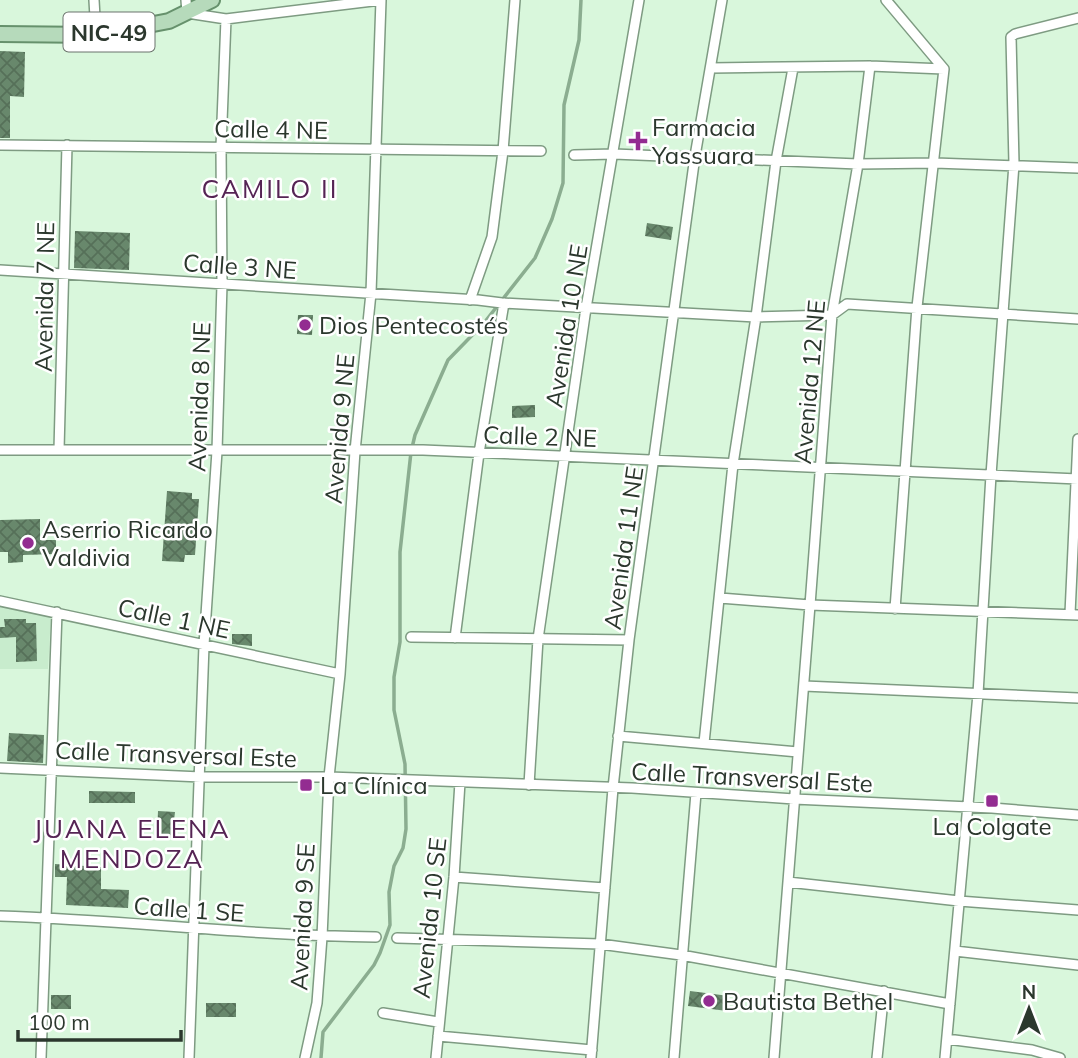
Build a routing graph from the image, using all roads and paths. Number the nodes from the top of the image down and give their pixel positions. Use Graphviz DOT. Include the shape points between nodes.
graph roads {
  1 [pos="94,0"];
  2 [pos="212,0"];
  3 [pos="381,0"];
  4 [pos="515,0"];
  5 [pos="639,0"];
  6 [pos="722,0"];
  7 [pos="886,0"];
  8 [pos="187,7"];
  9 [pos="1078,18"];
  10 [pos="226,19"];
  11 [pos="0,34"];
  12 [pos="96,35"];
  13 [pos="870,66"];
  14 [pos="711,68"];
  15 [pos="793,68"];
  16 [pos="944,69"];
  17 [pos="0,145"];
  18 [pos="67,145"];
  19 [pos="222,147"];
  20 [pos="375,149"];
  21 [pos="503,151"];
  22 [pos="541,151"];
  23 [pos="614,154"];
  24 [pos="574,155"];
  25 [pos="695,156"];
  26 [pos="775,161"];
  27 [pos="935,163"];
  28 [pos="858,164"];
  29 [pos="1014,164"];
  30 [pos="1078,167"];
  31 [pos="0,270"];
  32 [pos="64,274"];
  33 [pos="222,284"];
  34 [pos="371,293"];
  35 [pos="474,300"];
  36 [pos="503,303"];
  37 [pos="917,307"];
  38 [pos="586,308"];
  39 [pos="675,313"];
  40 [pos="832,315"];
  41 [pos="1003,315"];
  42 [pos="756,317"];
  43 [pos="1078,319"];
  44 [pos="1078,439"];
  45 [pos="0,450"];
  46 [pos="59,450"];
  47 [pos="217,451"];
  48 [pos="355,451"];
  49 [pos="480,453"];
  50 [pos="566,456"];
  51 [pos="654,460"];
  52 [pos="733,464"];
  53 [pos="821,467"];
  54 [pos="904,471"];
  55 [pos="991,475"];
  56 [pos="1076,479"];
  57 [pos="720,598"];
  58 [pos="0,600"];
  59 [pos="810,605"];
  60 [pos="895,609"];
  61 [pos="982,611"];
  62 [pos="57,612"];
  63 [pos="1074,615"];
  64 [pos="411,637"];
  65 [pos="456,638"];
  66 [pos="538,639"];
  67 [pos="629,640"];
  68 [pos="204,645"];
  69 [pos="340,674"];
  70 [pos="804,686"];
  71 [pos="978,694"];
  72 [pos="1078,698"];
  73 [pos="618,736"];
  74 [pos="704,743"];
  75 [pos="798,752"];
  76 [pos="0,768"];
  77 [pos="50,770"];
  78 [pos="201,777"];
  79 [pos="329,777"];
  80 [pos="460,782"];
  81 [pos="529,785"];
  82 [pos="613,788"];
  83 [pos="696,793"];
  84 [pos="794,799"];
  85 [pos="967,808"];
  86 [pos="1078,815"];
  87 [pos="454,877"];
  88 [pos="788,882"];
  89 [pos="605,888"];
  90 [pos="959,901"];
  91 [pos="1078,910"];
  92 [pos="0,916"];
  93 [pos="46,918"];
  94 [pos="195,930"];
  95 [pos="322,937"];
  96 [pos="376,937"];
  97 [pos="397,938"];
  98 [pos="447,941"];
  99 [pos="600,944"];
  100 [pos="955,951"];
  101 [pos="681,955"];
  102 [pos="1078,965"];
  103 [pos="780,972"];
  104 [pos="884,991"];
  105 [pos="950,1004"];
  106 [pos="383,1013"];
  107 [pos="438,1021"];
  108 [pos="438,1036"];
  109 [pos="947,1039"];
  110 [pos="592,1054"];
  111 [pos="41,1058"];
  112 [pos="190,1058"];
  113 [pos="305,1058"];
  114 [pos="436,1058"];
  115 [pos="674,1058"];
  116 [pos="774,1058"];
  117 [pos="877,1058"];
  118 [pos="946,1058"];
  119 [pos="1060,1058"];
  1 -- 12 [label="street"];
  2 -- 8 [label="main road, NIC-49"];
  3 -- 10 [label="street"];
  3 -- 20 [label="street, Avenida 9 NE"];
  4 -- 21 [label="street"];
  5 -- 23 [label="street, Avenida 10 NE"];
  6 -- 14 [label="street"];
  7 -- 16 [label="street"];
  8 -- 10 [label="street"];
  8 -- 12 [label="main road, NIC-49" via="169,21"];
  9 -- 29 [label="street" via="1010,37"];
  10 -- 19 [label="street, Avenida 8 NE"];
  11 -- 12 [label="main road, NIC-49"];
  13 -- 15 [label="street"];
  13 -- 16 [label="street"];
  13 -- 28 [label="street, Avenida 12 NE"];
  14 -- 15 [label="street"];
  14 -- 25 [label="street"];
  15 -- 26 [label="street"];
  16 -- 27 [label="street"];
  17 -- 18 [label="street, Calle 4 NE"];
  18 -- 19 [label="street, Calle 4 NE"];
  18 -- 32 [label="street, Avenida 7 NE"];
  19 -- 20 [label="street, Calle 4 NE"];
  19 -- 33 [label="street, Avenida 8 NE"];
  20 -- 21 [label="street, Calle 4 NE"];
  20 -- 34 [label="street, Avenida 9 NE"];
  21 -- 22 [label="street, Calle 4 NE"];
  21 -- 35 [label="street" via="492,237"];
  23 -- 24 [label="street"];
  23 -- 25 [label="street"];
  23 -- 38 [label="street, Avenida 10 NE"];
  25 -- 26 [label="street"];
  25 -- 39 [label="street"];
  26 -- 28 [label="street"];
  26 -- 42 [label="street"];
  27 -- 28 [label="street"];
  27 -- 29 [label="street"];
  27 -- 37 [label="street"];
  28 -- 40 [label="street, Avenida 12 NE"];
  29 -- 30 [label="street"];
  29 -- 41 [label="street"];
  31 -- 32 [label="street, Calle 3 NE"];
  32 -- 33 [label="street, Calle 3 NE"];
  32 -- 46 [label="street, Avenida 7 NE"];
  33 -- 34 [label="street, Calle 3 NE"];
  33 -- 47 [label="street, Avenida 8 NE"];
  34 -- 35 [label="street, Calle 3 NE"];
  34 -- 48 [label="street, Avenida 9 NE"];
  35 -- 36 [label="street, Calle 3 NE"];
  36 -- 38 [label="street, Calle 3 NE"];
  36 -- 49 [label="street"];
  37 -- 40 [label="street, Calle 3 NE" via="848,304"];
  37 -- 41 [label="street, Calle 3 NE"];
  37 -- 54 [label="street"];
  38 -- 39 [label="street, Calle 3 NE"];
  38 -- 50 [label="street, Avenida 10 NE"];
  39 -- 42 [label="street, Calle 3 NE"];
  39 -- 51 [label="street, Avenida 11 NE"];
  40 -- 42 [label="street, Calle 3 NE"];
  40 -- 53 [label="street, Avenida 12 NE"];
  41 -- 43 [label="street, Calle 3 NE"];
  41 -- 55 [label="street"];
  42 -- 52 [label="street"];
  44 -- 56 [label="street"];
  45 -- 46 [label="street, Calle 2 NE"];
  46 -- 47 [label="street, Calle 2 NE"];
  47 -- 48 [label="street, Calle 2 NE"];
  47 -- 68 [label="street, Avenida 8 NE"];
  48 -- 49 [label="street, Calle 2 NE"];
  48 -- 69 [label="street, Avenida 9 NE"];
  49 -- 50 [label="street, Calle 2 NE"];
  49 -- 65 [label="street"];
  50 -- 51 [label="street, Calle 2 NE"];
  50 -- 66 [label="street, Avenida 10 NE"];
  51 -- 52 [label="street, Calle 2 NE"];
  51 -- 67 [label="street, Avenida 11 NE"];
  52 -- 53 [label="street, Calle 2 NE"];
  52 -- 57 [label="street"];
  53 -- 54 [label="street, Calle 2 NE"];
  53 -- 59 [label="street, Avenida 12 NE"];
  54 -- 55 [label="street, Calle 2 NE"];
  54 -- 60 [label="street"];
  55 -- 56 [label="street, Calle 2 NE"];
  55 -- 61 [label="street"];
  56 -- 63 [label="street"];
  57 -- 59 [label="street"];
  57 -- 74 [label="street"];
  58 -- 62 [label="street, Calle 1 NE"];
  59 -- 60 [label="street"];
  59 -- 70 [label="street, Avenida 12 NE"];
  60 -- 61 [label="street"];
  61 -- 63 [label="street"];
  61 -- 71 [label="street"];
  62 -- 68 [label="street, Calle 1 NE"];
  62 -- 77 [label="street"];
  64 -- 65 [label="street"];
  65 -- 66 [label="street"];
  66 -- 67 [label="street"];
  66 -- 81 [label="street, Avenida 10 NE"];
  67 -- 73 [label="street, Avenida 11 NE"];
  68 -- 69 [label="street, Calle 1 NE"];
  68 -- 78 [label="street, Avenida 8 NE"];
  69 -- 79 [label="street, Avenida 9 NE"];
  70 -- 71 [label="street"];
  70 -- 75 [label="street, Avenida 12 NE"];
  71 -- 72 [label="street"];
  71 -- 85 [label="street"];
  73 -- 74 [label="street"];
  73 -- 82 [label="street, Avenida 11 NE"];
  74 -- 75 [label="street"];
  75 -- 84 [label="street, Avenida 12 NE"];
  76 -- 77 [label="street, Calle Transversal Este"];
  77 -- 78 [label="street, Calle Transversal Este"];
  77 -- 93 [label="street"];
  78 -- 79 [label="street, Calle Transversal Este"];
  78 -- 94 [label="street, Avenida 8 NE"];
  79 -- 80 [label="street, Calle Transversal Este"];
  79 -- 95 [label="street, Avenida 9 SE"];
  80 -- 81 [label="street, Calle Transversal Este"];
  80 -- 87 [label="street, Avenida 10 SE"];
  81 -- 82 [label="street, Calle Transversal Este"];
  82 -- 83 [label="street, Calle Transversal Este"];
  82 -- 89 [label="street, Avenida 11 NE"];
  83 -- 84 [label="street, Calle Transversal Este"];
  83 -- 101 [label="street"];
  84 -- 85 [label="street, Calle Transversal Este"];
  84 -- 88 [label="street, Avenida 12 NE"];
  85 -- 86 [label="street, Calle Transversal Este"];
  85 -- 90 [label="street"];
  87 -- 89 [label="street"];
  87 -- 98 [label="street, Avenida 10 SE"];
  88 -- 90 [label="street"];
  88 -- 103 [label="street, Avenida 12 NE"];
  89 -- 99 [label="street, Avenida 11 NE"];
  90 -- 91 [label="street"];
  90 -- 100 [label="street"];
  92 -- 93 [label="street, Calle 1 SE"];
  93 -- 94 [label="street, Calle 1 SE"];
  93 -- 111 [label="street"];
  94 -- 95 [label="street, Calle 1 SE"];
  94 -- 112 [label="street, Avenida 8 NE"];
  95 -- 96 [label="street, Calle 1 SE"];
  95 -- 113 [label="street, Avenida 9 SE" via="317,1003"];
  97 -- 98 [label="street"];
  98 -- 99 [label="street"];
  98 -- 107 [label="street, Avenida 10 SE"];
  99 -- 101 [label="street"];
  99 -- 110 [label="street, Avenida 11 NE"];
  100 -- 102 [label="street"];
  100 -- 105 [label="street"];
  101 -- 103 [label="street"];
  101 -- 115 [label="street"];
  103 -- 104 [label="street"];
  103 -- 116 [label="street, Avenida 12 NE"];
  104 -- 105 [label="street"];
  104 -- 117 [label="street"];
  105 -- 109 [label="street"];
  106 -- 107 [label="street"];
  107 -- 108 [label="street, Avenida 10 SE"];
  108 -- 110 [label="street"];
  108 -- 114 [label="street, Avenida 10 SE"];
  109 -- 118 [label="street"];
  109 -- 119 [label="street"];
}
